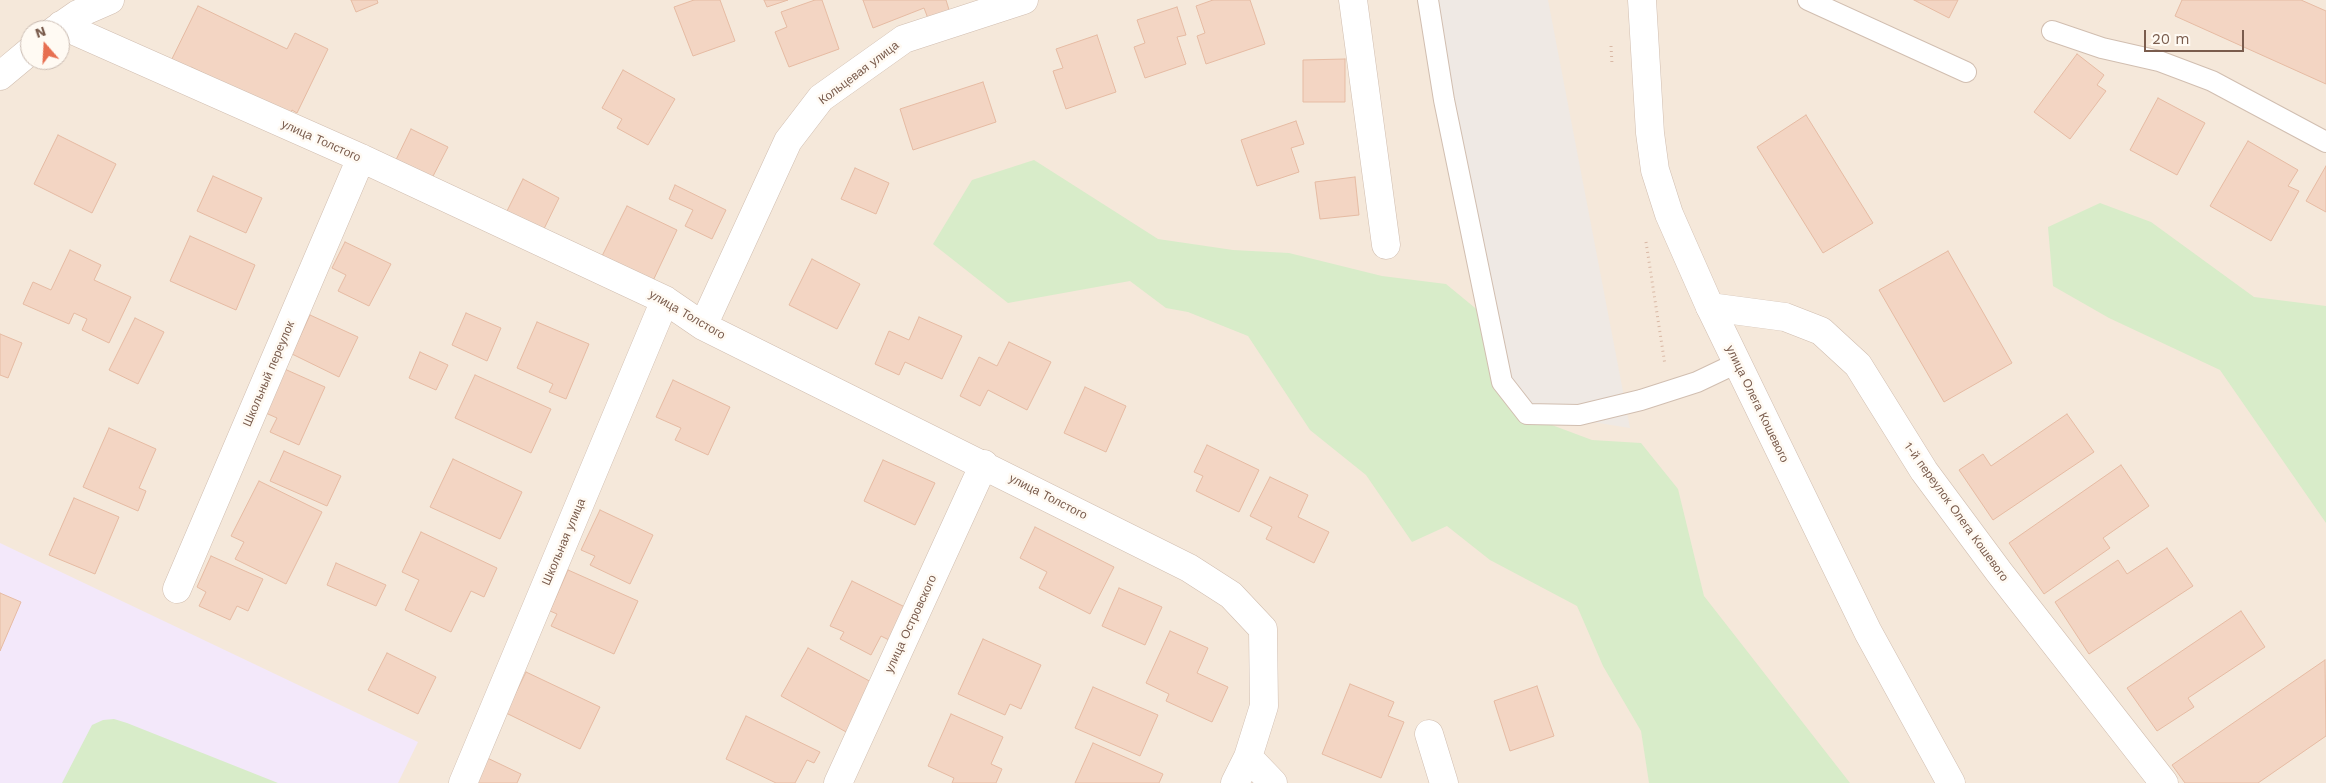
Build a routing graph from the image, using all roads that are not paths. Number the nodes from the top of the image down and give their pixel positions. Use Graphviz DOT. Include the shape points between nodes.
graph roads {
  1 [pos="110,0"];
  2 [pos="1024,0"];
  3 [pos="1353,0"];
  4 [pos="1428,0"];
  5 [pos="1642,0"];
  6 [pos="1808,0"];
  7 [pos="69,20"];
  8 [pos="2052,31"];
  9 [pos="70,32"];
  10 [pos="20,59"];
  11 [pos="1966,72"];
  12 [pos="0,76"];
  13 [pos="2326,142"];
  14 [pos="361,158"];
  15 [pos="1386,245"];
  16 [pos="666,300"];
  17 [pos="1710,308"];
  18 [pos="703,326"];
  19 [pos="1737,363"];
  20 [pos="984,464"];
  21 [pos="177,589"];
  22 [pos="1428,734"];
  23 [pos="1248,756"];
  24 [pos="463,783"];
  25 [pos="838,783"];
  26 [pos="1235,783"];
  27 [pos="1273,783"];
  28 [pos="1444,783"];
  29 [pos="1951,783"];
  30 [pos="2164,783"];
  1 -- 7 [label="street"];
  2 -- 18 [label="street, Кольцевая улица" via="904,39 821,98 788,141"];
  3 -- 15 [label="street"];
  4 -- 19 [label="lane" via="1444,100 1502,382 1527,414 1580,415 1697,382"];
  5 -- 17 [label="street, улица Олега Кошевого" via="1655,170 1669,214"];
  6 -- 11 [label="lane"];
  8 -- 13 [label="lane" via="2102,48 2159,60 2212,81"];
  9 -- 14 [label="street, улица Толстого"];
  10 -- 12 [label="street"];
  14 -- 16 [label="street, улица Толстого"];
  14 -- 21 [label="street, Школьный переулок"];
  16 -- 18 [label="street, улица Толстого"];
  16 -- 24 [label="street, Школьная улица"];
  17 -- 19 [label="street, улица Олега Кошевого"];
  17 -- 30 [label="street, 1-й переулок Олега Кошевого" via="1785,316 1821,331 1858,365 1936,487 2004,580"];
  18 -- 20 [label="street, улица Толстого"];
  19 -- 29 [label="street, улица Олега Кошевого" via="1868,632"];
  20 -- 23 [label="street, улица Толстого" via="1189,568 1231,595 1263,629 1264,706"];
  20 -- 25 [label="street, улица Островского"];
  22 -- 28 [label="street"];
  23 -- 26 [label="street"];
  23 -- 27 [label="street"];
}
